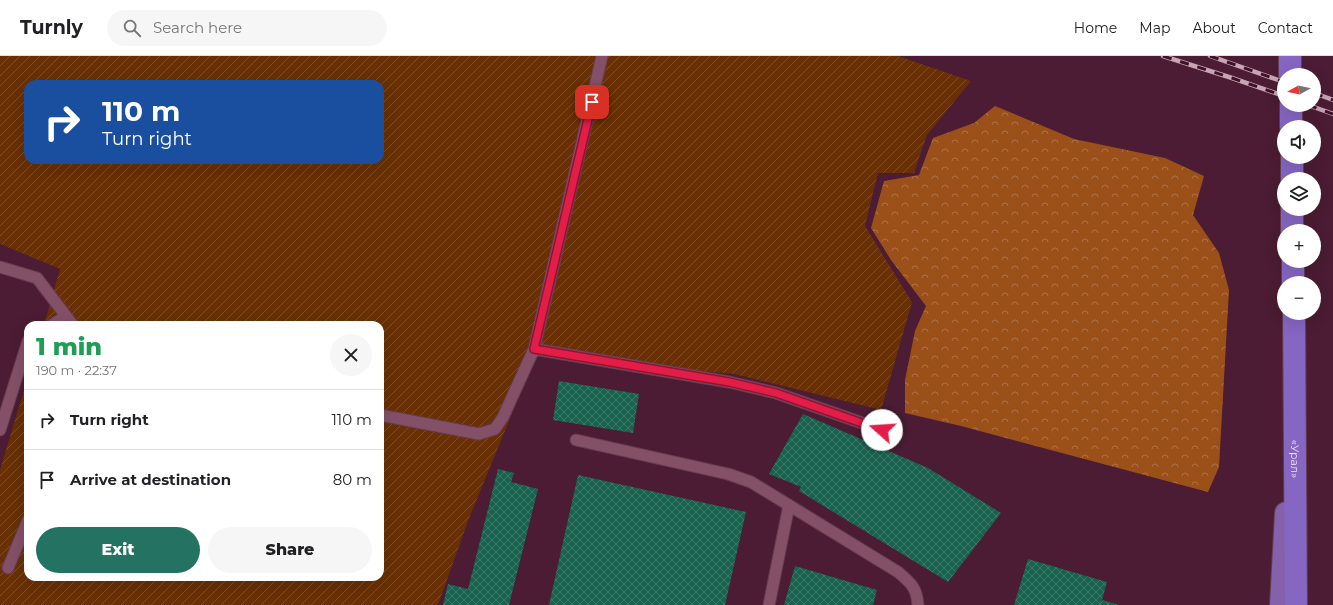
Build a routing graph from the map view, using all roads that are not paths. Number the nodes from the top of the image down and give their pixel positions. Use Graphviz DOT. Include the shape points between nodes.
graph roads {
  1 [pos="602,56"];
  2 [pos="1290,56"];
  3 [pos="1290,68"];
  4 [pos="0,266"];
  5 [pos="66,316"];
  6 [pos="1294,320"];
  7 [pos="58,321"];
  8 [pos="70,321"];
  9 [pos="534,349"];
  10 [pos="24,354"];
  11 [pos="1295,374"];
  12 [pos="384,416"];
  13 [pos="0,430"];
  14 [pos="897,435"];
  15 [pos="576,440"];
  16 [pos="789,505"];
  17 [pos="24,530"];
  18 [pos="8,568"];
  19 [pos="769,605"];
  20 [pos="918,605"];
  21 [pos="1281,605"];
  22 [pos="1296,605"];
  1 -- 9 [label="lane"];
  2 -- 3 [label="highway"];
  4 -- 5 [label="lane" via="37,278"];
  5 -- 7 [label="lane"];
  5 -- 8 [label="lane"];
  6 -- 11 [label="highway, «Урал»"];
  9 -- 12 [label="lane" via="495,429 479,434"];
  9 -- 14 [label="lane" via="736,383 776,393"];
  10 -- 13 [label="lane"];
  11 -- 21 [label="main road"];
  11 -- 22 [label="highway, «Урал»"];
  15 -- 16 [label="lane" via="728,474 755,484"];
  16 -- 19 [label="lane"];
  16 -- 20 [label="lane" via="898,572 912,584 918,596"];
  17 -- 18 [label="lane"];
}
